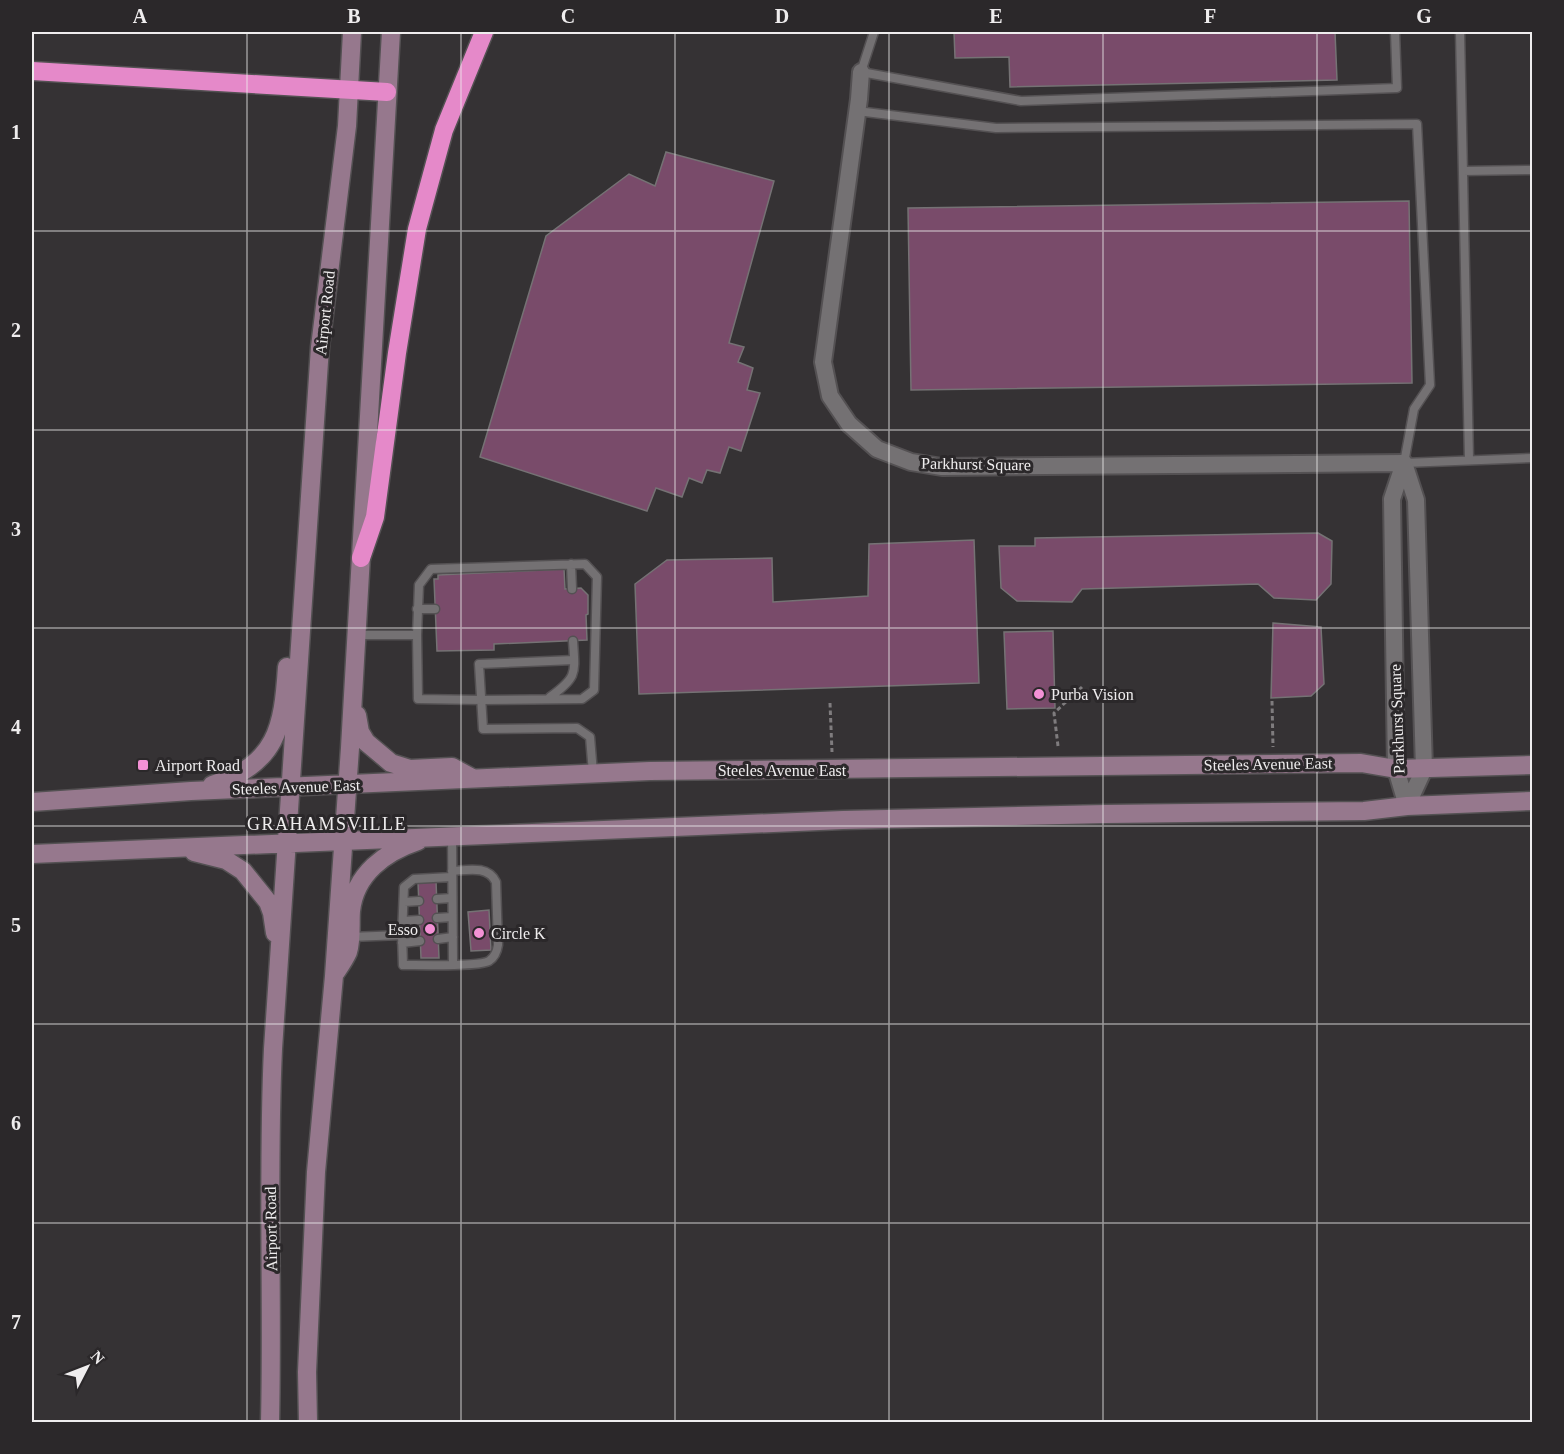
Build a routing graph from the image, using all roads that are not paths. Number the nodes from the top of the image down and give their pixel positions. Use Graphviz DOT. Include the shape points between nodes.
graph roads {
  1 [pos="352,32"];
  2 [pos="391,32"];
  3 [pos="484,32"];
  4 [pos="874,32"];
  5 [pos="1395,32"];
  6 [pos="1460,32"];
  7 [pos="32,71"];
  8 [pos="861,72"];
  9 [pos="349,90"];
  10 [pos="387,92"];
  11 [pos="856,111"];
  12 [pos="1533,170"];
  13 [pos="1463,171"];
  14 [pos="1533,458"];
  15 [pos="1469,459"];
  16 [pos="1404,463"];
  17 [pos="361,558"];
  18 [pos="571,564"];
  19 [pos="572,589"];
  20 [pos="303,608"];
  21 [pos="417,609"];
  22 [pos="435,609"];
  23 [pos="357,635"];
  24 [pos="417,635"];
  25 [pos="573,640"];
  26 [pos="574,660"];
  27 [pos="355,680"];
  28 [pos="550,698"];
  29 [pos="482,700"];
  30 [pos="1533,765"];
  31 [pos="1424,768"];
  32 [pos="1396,769"];
  33 [pos="593,773"];
  34 [pos="474,779"];
  35 [pos="348,785"];
  36 [pos="292,787"];
  37 [pos="190,791"];
  38 [pos="1533,801"];
  39 [pos="32,802"];
  40 [pos="1407,806"];
  41 [pos="443,836"];
  42 [pos="344,840"];
  43 [pos="288,842"];
  44 [pos="177,847"];
  45 [pos="32,854"];
  46 [pos="452,874"];
  47 [pos="452,898"];
  48 [pos="437,899"];
  49 [pos="419,901"];
  50 [pos="404,902"];
  51 [pos="452,917"];
  52 [pos="437,918"];
  53 [pos="419,920"];
  54 [pos="403,921"];
  55 [pos="349,937"];
  56 [pos="453,937"];
  57 [pos="402,939"];
  58 [pos="438,939"];
  59 [pos="420,941"];
  60 [pos="453,964"];
  61 [pos="279,965"];
  62 [pos="334,976"];
  63 [pos="270,1422"];
  64 [pos="308,1422"];
  1 -- 9 [label="main road, Airport Road"];
  2 -- 10 [label="main road"];
  3 -- 17 [label="highway" via="444,130 417,230 375,518"];
  4 -- 8 [label="lane"];
  5 -- 8 [label="lane" via="1397,88 1021,101"];
  6 -- 13 [label="lane"];
  7 -- 9 [label="highway"];
  8 -- 11 [label="street, Parkhurst Square"];
  9 -- 10 [label="highway"];
  9 -- 20 [label="main road, Airport Road" via="320,348"];
  10 -- 17 [label="main road"];
  11 -- 16 [label="street, Parkhurst Square" via="823,362 830,396 849,424 877,449 911,462 942,467"];
  11 -- 16 [label="lane" via="996,128 1417,124 1430,386 1414,409"];
  12 -- 13 [label="lane"];
  13 -- 15 [label="lane"];
  14 -- 15 [label="lane"];
  15 -- 16 [label="lane"];
  16 -- 31 [label="street, Parkhurst Square" via="1416,500"];
  16 -- 32 [label="street, Parkhurst Square" via="1392,499"];
  17 -- 23 [label="main road"];
  18 -- 19 [label="lane"];
  18 -- 21 [label="lane" via="431,569 419,585"];
  18 -- 28 [label="lane" via="585,564 597,577 594,690 582,699"];
  20 -- 36 [label="main road, Airport Road"];
  20 -- 37 [label="main road" via="289,632 283,712 270,746 233,778"];
  21 -- 22 [label="lane"];
  21 -- 24 [label="lane"];
  23 -- 24 [label="lane"];
  23 -- 27 [label="main road"];
  24 -- 29 [label="lane" via="418,699"];
  25 -- 26 [label="lane"];
  26 -- 28 [label="lane" via="574,673 567,685"];
  26 -- 29 [label="lane" via="479,664"];
  27 -- 34 [label="main road" via="360,732 382,757 410,769 452,767"];
  27 -- 35 [label="main road"];
  28 -- 29 [label="lane"];
  29 -- 33 [label="lane" via="483,729 577,728 590,738"];
  30 -- 31 [label="main road, Steeles Avenue East"];
  31 -- 32 [label="main road, Steeles Avenue East"];
  31 -- 40 [label="street, Parkhurst Square"];
  32 -- 33 [label="main road, Steeles Avenue East" via="1361,763"];
  32 -- 40 [label="street, Parkhurst Square"];
  33 -- 34 [label="main road, Steeles Avenue East"];
  34 -- 35 [label="main road, Steeles Avenue East"];
  35 -- 36 [label="main road, Steeles Avenue East"];
  35 -- 42 [label="main road"];
  36 -- 37 [label="main road, Steeles Avenue East"];
  36 -- 43 [label="main road, Airport Road"];
  37 -- 39 [label="main road, Steeles Avenue East"];
  38 -- 40 [label="main road"];
  40 -- 41 [label="main road" via="1364,811 876,819"];
  41 -- 42 [label="main road"];
  41 -- 46 [label="lane"];
  41 -- 55 [label="main road" via="389,853 363,878 353,898"];
  42 -- 43 [label="main road"];
  42 -- 62 [label="main road"];
  43 -- 44 [label="main road"];
  43 -- 61 [label="main road, Airport Road"];
  44 -- 45 [label="main road"];
  44 -- 61 [label="main road" via="226,860 243,871 272,913"];
  46 -- 47 [label="lane"];
  46 -- 50 [label="lane" via="414,879 404,887"];
  46 -- 60 [label="lane" via="479,870 493,875 498,945 497,953 489,961"];
  47 -- 48 [label="lane"];
  47 -- 51 [label="lane"];
  49 -- 50 [label="lane"];
  50 -- 54 [label="lane"];
  51 -- 52 [label="lane"];
  51 -- 56 [label="lane"];
  53 -- 54 [label="lane"];
  54 -- 57 [label="lane"];
  55 -- 57 [label="lane"];
  55 -- 62 [label="main road" via="348,951"];
  56 -- 58 [label="lane"];
  56 -- 60 [label="lane"];
  57 -- 59 [label="lane"];
  57 -- 60 [label="lane" via="403,965"];
  61 -- 63 [label="main road, Airport Road" via="270,1109"];
  62 -- 64 [label="main road" via="316,1172"];
}
